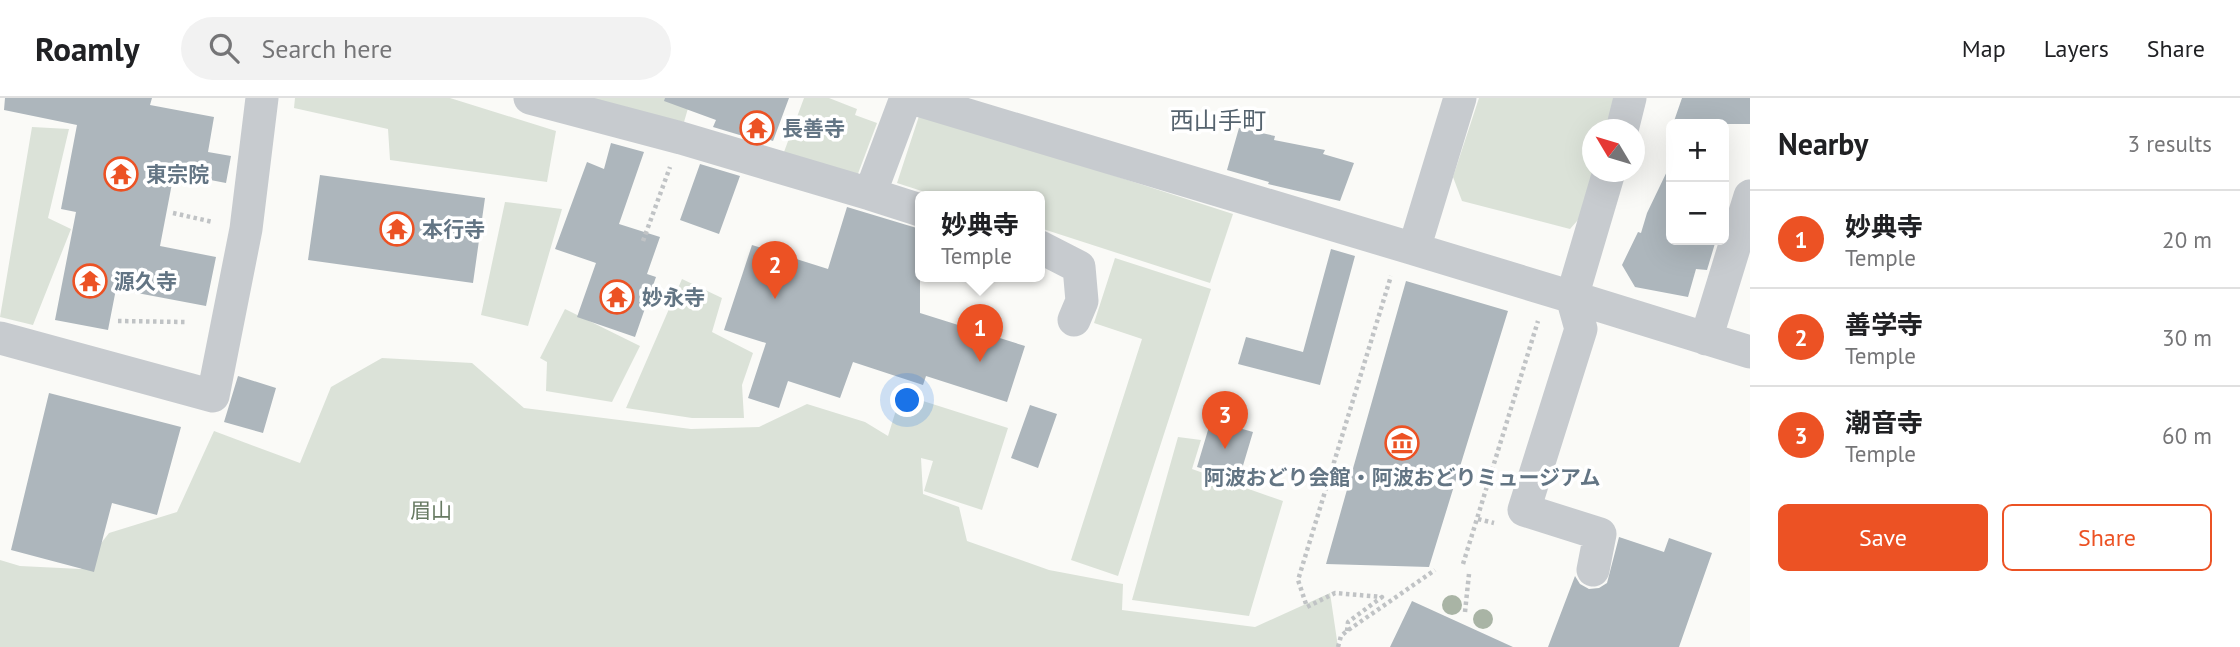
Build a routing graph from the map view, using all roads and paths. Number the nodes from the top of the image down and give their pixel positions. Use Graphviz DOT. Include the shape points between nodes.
graph roads {
  1 [pos="262,98"];
  2 [pos="530,98"];
  3 [pos="906,98"];
  4 [pos="911,98"];
  5 [pos="1460,98"];
  6 [pos="1630,98"];
  7 [pos="1625,119"];
  8 [pos="681,138"];
  9 [pos="1605,182"];
  10 [pos="870,194"];
  11 [pos="1750,197"];
  12 [pos="915,208"];
  13 [pos="173,213"];
  14 [pos="246,229"];
  15 [pos="643,241"];
  16 [pos="1407,247"];
  17 [pos="1045,250"];
  18 [pos="1560,293"];
  19 [pos="1074,320"];
  20 [pos="118,321"];
  21 [pos="185,322"];
  22 [pos="0,338"];
  23 [pos="1706,339"];
  24 [pos="1750,352"];
  25 [pos="1463,564"];
  26 [pos="1435,570"];
  27 [pos="1592,570"];
  28 [pos="1469,574"];
  29 [pos="1465,612"];
  30 [pos="1347,631"];
  31 [pos="1338,647"];
  1 -- 14 [label="street"];
  2 -- 8 [label="street"];
  3 -- 10 [label="street"];
  4 -- 16 [label="street"];
  5 -- 16 [label="street"];
  6 -- 7 [label="street"];
  8 -- 10 [label="street"];
  8 -- 15 [label="path"];
  9 -- 18 [label="street"];
  10 -- 12 [label="street"];
  11 -- 23 [label="street"];
  13 -- 14 [label="path"];
  14 -- 22 [label="street" via="213,396"];
  16 -- 18 [label="street"];
  16 -- 30 [label="path" via="1297,580 1307,607 1335,593 1382,597 1348,622"];
  17 -- 19 [label="street" via="1079,267 1082,301"];
  18 -- 23 [label="street"];
  18 -- 25 [label="path"];
  18 -- 27 [label="street" via="1581,329 1524,510 1600,534"];
  20 -- 21 [label="path"];
  23 -- 24 [label="street"];
  26 -- 30 [label="path"];
  28 -- 29 [label="path"];
  30 -- 31 [label="path"];
}
